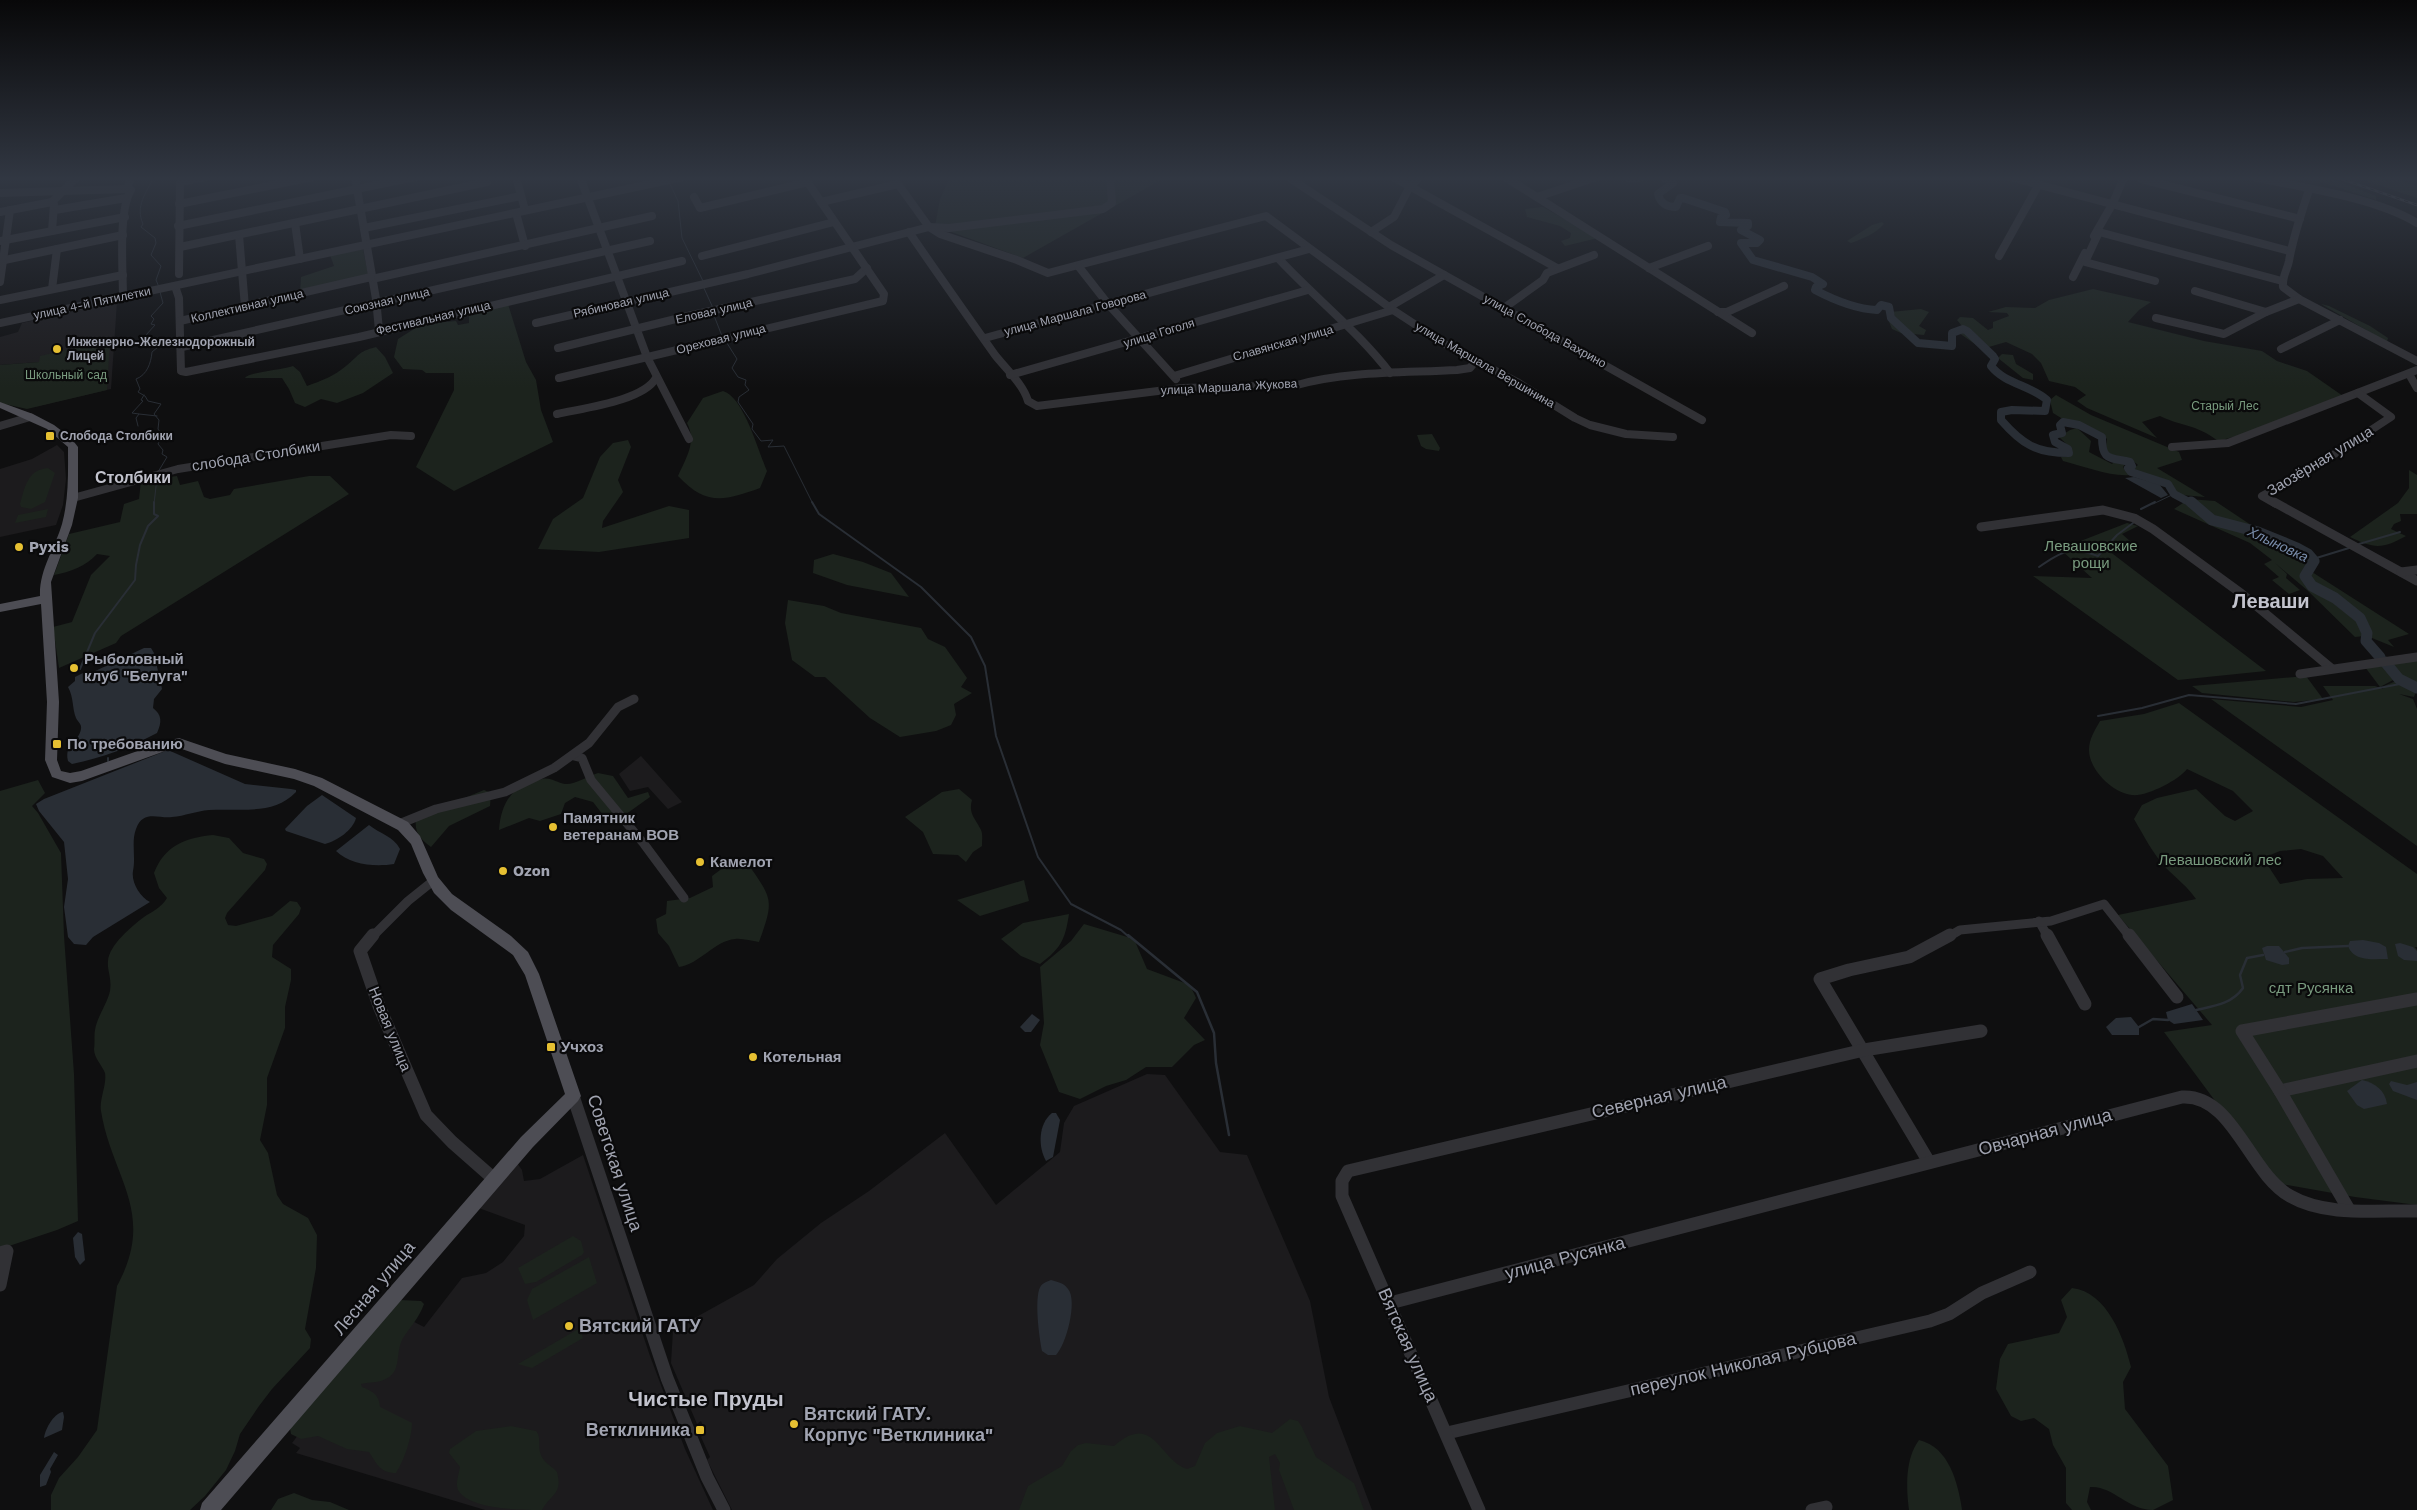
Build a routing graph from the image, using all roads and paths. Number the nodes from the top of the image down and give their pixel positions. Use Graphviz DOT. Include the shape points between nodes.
graph roads {
  1 [pos="3,247"];
  2 [pos="64,247"];
  3 [pos="123,247"];
  4 [pos="180,247"];
  5 [pos="240,247"];
  6 [pos="298,247"];
  7 [pos="354,247"];
  8 [pos="366,247"];
  9 [pos="518,247"];
  10 [pos="621,247"];
  11 [pos="737,247"];
  12 [pos="851,247"];
  13 [pos="853,247"];
  14 [pos="920,247"];
  15 [pos="980,247"];
  16 [pos="1151,247"];
  17 [pos="1395,247"];
  18 [pos="1520,247"];
  19 [pos="1617,247"];
  20 [pos="1704,247"];
  21 [pos="2004,247"];
  22 [pos="2089,247"];
  23 [pos="2092,247"];
  24 [pos="2157,247"];
  25 [pos="2276,247"];
  26 [pos="2290,247"];
  27 [pos="57,249"];
  28 [pos="1310,249"];
  29 [pos="609,250"];
  30 [pos="2289,251"];
  31 [pos="1594,255"];
  32 [pos="702,256"];
  33 [pos="1999,256"];
  34 [pos="1278,258"];
  35 [pos="300,259"];
  36 [pos="2,260"];
  37 [pos="682,261"];
  38 [pos="1079,267"];
  39 [pos="867,268"];
  40 [pos="1557,268"];
  41 [pos="1649,268"];
  42 [pos="241,272"];
  43 [pos="123,274"];
  44 [pos="179,274"];
  45 [pos="618,275"];
  46 [pos="1444,275"];
  47 [pos="2073,277"];
  48 [pos="372,278"];
  49 [pos="2155,281"];
  50 [pos="2282,281"];
  51 [pos="0,282"];
  52 [pos="175,286"];
  53 [pos="1784,286"];
  54 [pos="52,289"];
  55 [pos="1308,290"];
  56 [pos="2196,291"];
  57 [pos="123,297"];
  58 [pos="2299,299"];
  59 [pos="0,300"];
  60 [pos="627,302"];
  61 [pos="377,303"];
  62 [pos="1108,304"];
  63 [pos="245,307"];
  64 [pos="1504,308"];
  65 [pos="1391,309"];
  66 [pos="1718,312"];
  67 [pos="2266,312"];
  68 [pos="2156,318"];
  69 [pos="2340,320"];
  70 [pos="180,322"];
  71 [pos="0,323"];
  72 [pos="536,323"];
  73 [pos="1346,325"];
  74 [pos="638,329"];
  75 [pos="379,330"];
  76 [pos="1752,333"];
  77 [pos="985,338"];
  78 [pos="1141,339"];
  79 [pos="182,347"];
  80 [pos="558,348"];
  81 [pos="2281,349"];
  82 [pos="647,357"];
  83 [pos="1471,358"];
  84 [pos="2417,361"];
  85 [pos="2414,372"];
  86 [pos="1390,373"];
  87 [pos="1010,374"];
  88 [pos="1174,376"];
  89 [pos="559,378"];
  90 [pos="656,378"];
  91 [pos="2417,381"];
  92 [pos="1182,388"];
  93 [pos="2417,388"];
  94 [pos="2358,393"];
  95 [pos="0,406"];
  96 [pos="557,414"];
  97 [pos="30,417"];
  98 [pos="1702,420"];
  99 [pos="0,426"];
  100 [pos="412,436"];
  101 [pos="1673,437"];
  102 [pos="689,439"];
  103 [pos="2172,447"];
  104 [pos="73,498"];
  105 [pos="1981,526"];
  106 [pos="2417,570"];
  107 [pos="2401,572"];
  108 [pos="2417,581"];
  109 [pos="46,596"];
  110 [pos="0,603"];
  111 [pos="0,608"];
  112 [pos="2417,657"];
  113 [pos="2332,668"];
  114 [pos="2300,674"];
  115 [pos="634,699"];
  116 [pos="574,756"];
  117 [pos="399,824"];
  118 [pos="434,881"];
  119 [pos="684,898"];
  120 [pos="2039,921"];
  121 [pos="2177,997"];
  122 [pos="2417,999"];
  123 [pos="2085,1004"];
  124 [pos="1982,1031"];
  125 [pos="1864,1050"];
  126 [pos="2417,1061"];
  127 [pos="2280,1090"];
  128 [pos="573,1096"];
  129 [pos="1928,1162"];
  130 [pos="1342,1178"];
  131 [pos="494,1179"];
  132 [pos="2348,1208"];
  133 [pos="2417,1211"];
  134 [pos="1741,1212"];
  135 [pos="0,1253"];
  136 [pos="2030,1272"];
  137 [pos="0,1285"];
  138 [pos="1390,1303"];
  139 [pos="1447,1433"];
  140 [pos="209,1510"];
  141 [pos="724,1510"];
  142 [pos="1479,1510"];
  1 -- 36 [label="street"];
  2 -- 27 [label="street"];
  3 -- 43 [label="street"];
  4 -- 44 [label="street"];
  5 -- 42 [label="street"];
  6 -- 35 [label="street"];
  7 -- 35 [label="street, улица 4-й Пятилетки"];
  8 -- 48 [label="street"];
  9 -- 48 [label="street, Коллективная улица"];
  10 -- 29 [label="street, Союзная улица"];
  11 -- 32 [label="street"];
  12 -- 60 [label="street, Рябиновая улица"];
  13 -- 39 [label="street"];
  14 -- 77 [label="street"];
  15 -- 38 [label="street" via="1048,273"];
  16 -- 38 [label="street, улица Маршала Вершинина"];
  17 -- 46 [label="street, улица Слобода Вахрино"];
  18 -- 40 [label="street"];
  19 -- 41 [label="street"];
  20 -- 41 [label="street"];
  21 -- 33 [label="street"];
  22 -- 47 [label="street"];
  23 -- 49 [label="street" via="2086,262"];
  24 -- 50 [label="street"];
  25 -- 30 [label="street"];
  26 -- 30 [label="street"];
  27 -- 36 [label="street"];
  27 -- 54 [label="street"];
  28 -- 34 [label="street, улица Маршала Говорова"];
  28 -- 65 [label="street, улица Маршала Вершинина"];
  29 -- 45 [label="street"];
  29 -- 61 [label="street, Союзная улица"];
  30 -- 50 [label="street"];
  31 -- 40 [label="street"];
  34 -- 55 [label="street"];
  34 -- 62 [label="street, улица Маршала Говорова"];
  35 -- 42 [label="street, улица 4-й Пятилетки"];
  36 -- 51 [label="street"];
  37 -- 45 [label="street, Фестивальная улица"];
  38 -- 62 [label="street"];
  39 -- 74 [label="street, Еловая улица" via="854,279"];
  39 -- 82 [label="street, Ореховая улица" via="884,294 883,301"];
  40 -- 64 [label="street" via="1546,273 1543,280"];
  41 -- 66 [label="street"];
  42 -- 52 [label="street, улица 4-й Пятилетки"];
  42 -- 63 [label="street"];
  43 -- 54 [label="street"];
  43 -- 57 [label="street"];
  45 -- 60 [label="street"];
  45 -- 75 [label="street, Фестивальная улица"];
  46 -- 64 [label="street, улица Слобода Вахрино"];
  46 -- 65 [label="street, Славянская улица"];
  48 -- 61 [label="street"];
  48 -- 63 [label="street, Коллективная улица"];
  50 -- 58 [label="street" via="2283,287"];
  52 -- 57 [label="street, улица 4-й Пятилетки"];
  52 -- 70 [label="street"];
  53 -- 66 [label="street" via="1727,312"];
  54 -- 59 [label="street"];
  55 -- 73 [label="street"];
  55 -- 78 [label="street, улица Гоголя"];
  56 -- 67 [label="street"];
  57 -- 71 [label="street, улица 4-й Пятилетки"];
  58 -- 67 [label="street"];
  58 -- 69 [label="street"];
  60 -- 72 [label="street, Рябиновая улица"];
  60 -- 74 [label="street"];
  61 -- 75 [label="street"];
  61 -- 79 [label="street, Союзная улица"];
  62 -- 77 [label="street, улица Маршала Говорова"];
  62 -- 78 [label="street"];
  63 -- 70 [label="street, Коллективная улица"];
  64 -- 98 [label="street, улица Слобода Вахрино"];
  65 -- 73 [label="street, Славянская улица"];
  65 -- 83 [label="street, улица Маршала Вершинина"];
  66 -- 76 [label="street"];
  67 -- 68 [label="street" via="2224,334"];
  69 -- 81 [label="street"];
  69 -- 84 [label="street"];
  70 -- 79 [label="street"];
  73 -- 86 [label="street"];
  73 -- 88 [label="street, Славянская улица"];
  74 -- 80 [label="street, Еловая улица"];
  74 -- 82 [label="street"];
  75 -- 79 [label="street, Фестивальная улица" via="184,372 181,368"];
  77 -- 87 [label="street"];
  78 -- 87 [label="street, улица Гоголя"];
  78 -- 88 [label="street"];
  82 -- 89 [label="street, Ореховая улица"];
  82 -- 90 [label="street"];
  83 -- 86 [label="street, улица Маршала Жукова" via="1474,363 1470,368"];
  83 -- 101 [label="street, улица Маршала Вершинина" via="1590,425 1626,434"];
  85 -- 91 [label="street"];
  85 -- 93 [label="street"];
  85 -- 94 [label="street"];
  86 -- 92 [label="street, улица Маршала Жукова" via="1297,385"];
  87 -- 92 [label="street, улица Маршала Жукова" via="1036,406"];
  88 -- 92 [label="street"];
  90 -- 96 [label="street" via="652,385 638,394"];
  90 -- 102 [label="street"];
  94 -- 103 [label="street" via="2228,443"];
  94 -- 107 [label="street, Заозёрная улица" via="2391,417 2304,474 2262,496"];
  95 -- 97 [label="main road"];
  97 -- 99 [label="street"];
  97 -- 104 [label="main road" via="56,431 73,447"];
  100 -- 104 [label="street, слобода Столбики" via="391,435 198,465"];
  104 -- 109 [label="main road" via="67,525 47,575"];
  105 -- 113 [label="street" via="2103,510 2134,518 2242,594"];
  106 -- 107 [label="street"];
  107 -- 108 [label="street, Заозёрная улица"];
  109 -- 110 [label="main road"];
  109 -- 111 [label="main road"];
  109 -- 117 [label="main road, Советская улица" via="53,702 51,760 56,774 70,778 82,776 167,744 179,743 226,759 318,782"];
  112 -- 113 [label="street"];
  113 -- 114 [label="street"];
  115 -- 116 [label="street" via="618,707 600,732"];
  116 -- 117 [label="street" via="505,792 436,809"];
  116 -- 119 [label="street" via="582,758 591,780"];
  117 -- 118 [label="main road, Советская улица" via="412,833"];
  118 -- 128 [label="main road, Советская улица" via="459,907 517,949 526,962"];
  118 -- 131 [label="street, Новая улица" via="408,901 360,951 426,1115"];
  120 -- 121 [label="street" via="2051,921 2104,904"];
  120 -- 123 [label="street"];
  120 -- 125 [label="street" via="1960,930 1910,957 1820,979"];
  122 -- 127 [label="street" via="2242,1031"];
  124 -- 125 [label="street, Северная улица"];
  125 -- 129 [label="street"];
  125 -- 130 [label="street, Северная улица" via="1351,1169"];
  126 -- 127 [label="street"];
  127 -- 132 [label="street"];
  128 -- 131 [label="main road, Лесная улица"];
  128 -- 141 [label="street, Советская улица" via="667,1378 707,1477"];
  129 -- 132 [label="street, Овчарная улица" via="2175,1098 2193,1097 2214,1106 2272,1183 2287,1195 2308,1205"];
  129 -- 134 [label="street, Овчарная улица"];
  130 -- 138 [label="street, Вятская улица" via="1342,1196"];
  131 -- 140 [label="main road, Лесная улица"];
  132 -- 133 [label="street"];
  134 -- 138 [label="street, улица Русянка"];
  135 -- 137 [label="street" via="7,1251"];
  136 -- 139 [label="street, переулок Николая Рубцова" via="1930,1321"];
  138 -- 139 [label="street, Вятская улица"];
  139 -- 142 [label="street, Вятская улица"];
}
